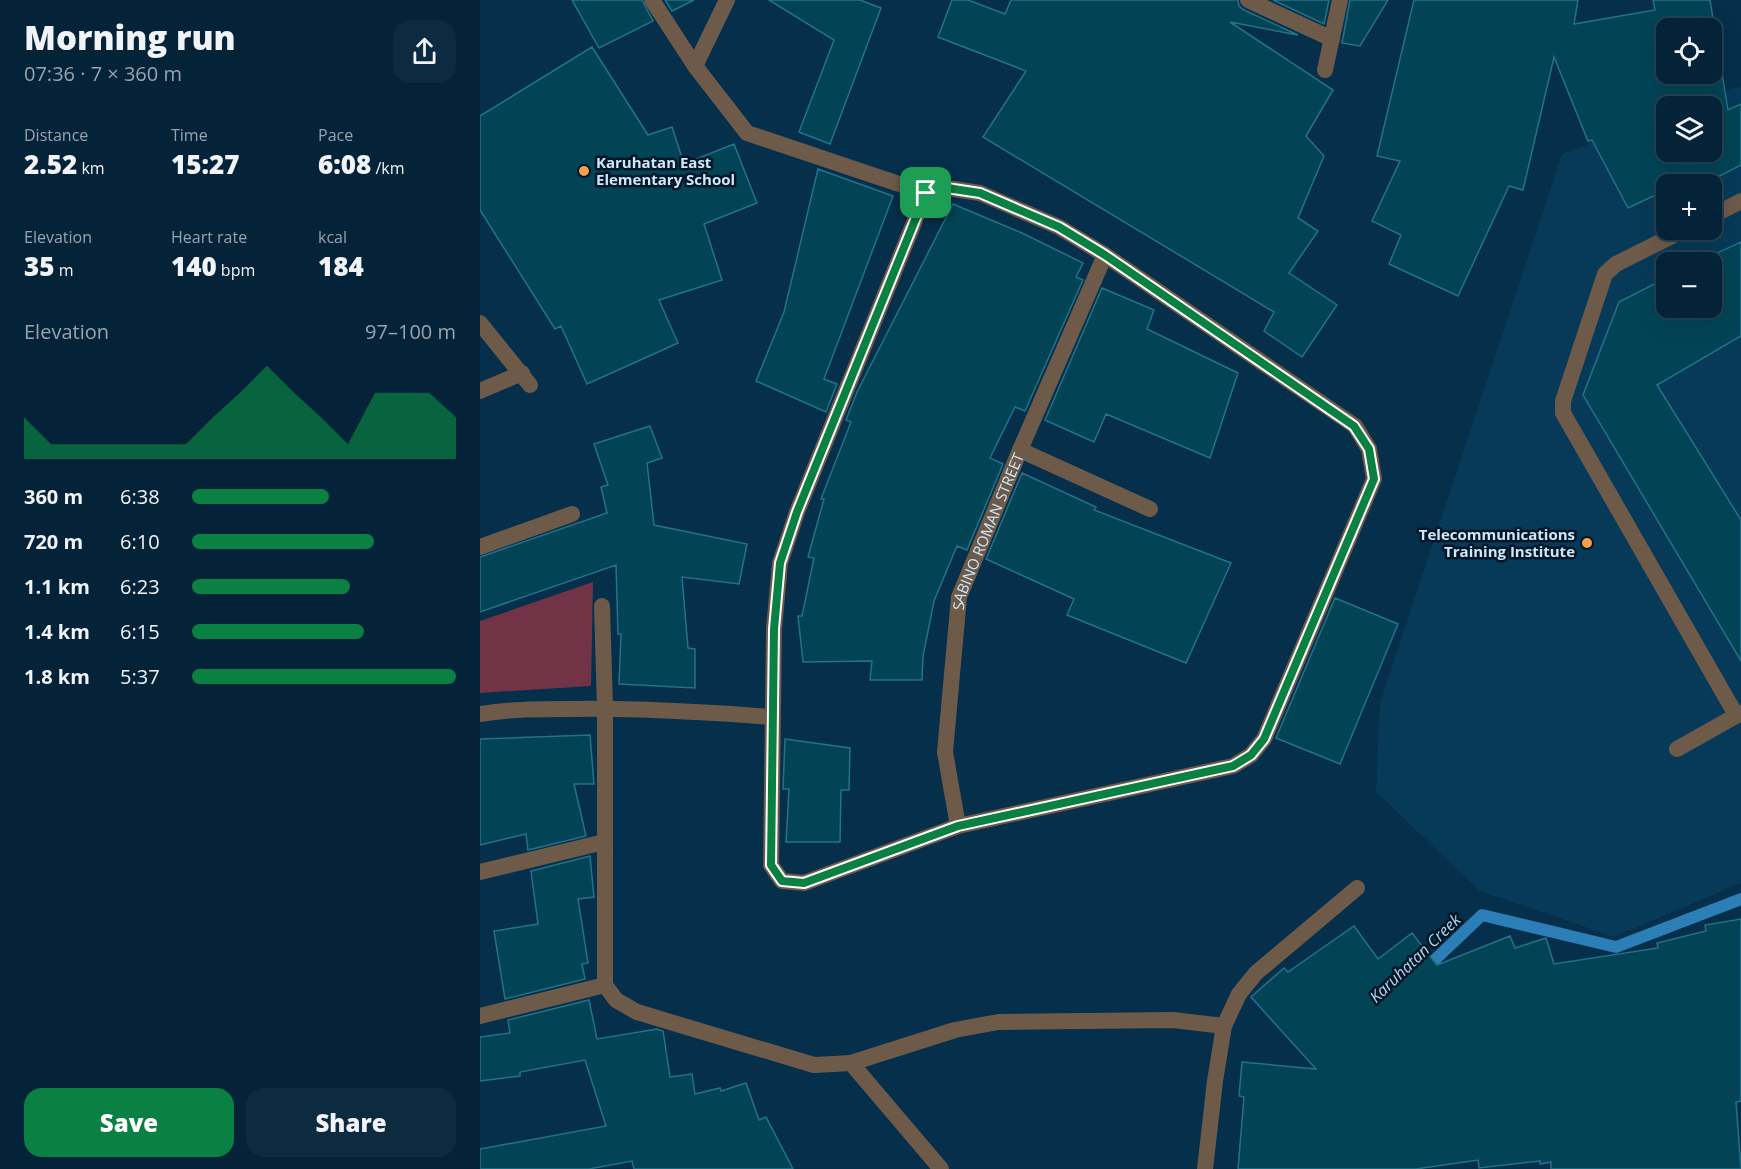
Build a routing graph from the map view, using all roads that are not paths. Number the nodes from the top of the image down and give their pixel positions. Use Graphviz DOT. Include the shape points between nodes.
graph roads {
  1 [pos="652,0"];
  2 [pos="727,0"];
  3 [pos="1248,0"];
  4 [pos="1340,0"];
  5 [pos="1332,39"];
  6 [pos="695,66"];
  7 [pos="1325,70"];
  8 [pos="926,193"];
  9 [pos="1741,201"];
  10 [pos="1722,211"];
  11 [pos="1664,240"];
  12 [pos="1105,255"];
  13 [pos="480,323"];
  14 [pos="480,391"];
  15 [pos="1020,450"];
  16 [pos="1150,509"];
  17 [pos="572,514"];
  18 [pos="480,547"];
  19 [pos="602,606"];
  20 [pos="605,708"];
  21 [pos="480,714"];
  22 [pos="1738,714"];
  23 [pos="772,717"];
  24 [pos="1677,748"];
  25 [pos="958,826"];
  26 [pos="604,842"];
  27 [pos="480,872"];
  28 [pos="1357,888"];
  29 [pos="605,985"];
  30 [pos="480,1016"];
  31 [pos="1224,1026"];
  32 [pos="851,1063"];
  33 [pos="941,1169"];
  34 [pos="1205,1169"];
  1 -- 6 [label="street"];
  2 -- 6 [label="street"];
  3 -- 5 [label="street"];
  4 -- 5 [label="street"];
  5 -- 7 [label="street"];
  6 -- 8 [label="street" via="747,133"];
  8 -- 12 [label="street" via="947,188 980,193 1059,227"];
  8 -- 23 [label="street" via="780,563"];
  9 -- 10 [label="street"];
  11 -- 22 [label="street" via="1616,264 1605,274 1563,401 1563,413"];
  12 -- 15 [label="street, SABINO ROMAN STREET"];
  12 -- 25 [label="street" via="1354,426 1369,449 1374,479 1264,739 1251,755 1233,766"];
  13 -- 14 [label="street" via="526,379"];
  15 -- 16 [label="street"];
  15 -- 25 [label="street, SABINO ROMAN STREET" via="959,597 945,752"];
  17 -- 18 [label="street"];
  19 -- 20 [label="street"];
  20 -- 21 [label="street"];
  20 -- 23 [label="street"];
  20 -- 26 [label="street"];
  22 -- 24 [label="street"];
  23 -- 25 [label="street" via="771,865 782,881 804,883"];
  26 -- 27 [label="street"];
  26 -- 29 [label="street"];
  28 -- 31 [label="street" via="1256,974 1239,994"];
  29 -- 30 [label="street"];
  29 -- 32 [label="street" via="616,1000 637,1012 814,1065"];
  31 -- 32 [label="street" via="1173,1020 998,1022 955,1030"];
  31 -- 34 [label="street"];
  32 -- 33 [label="street"];
}
